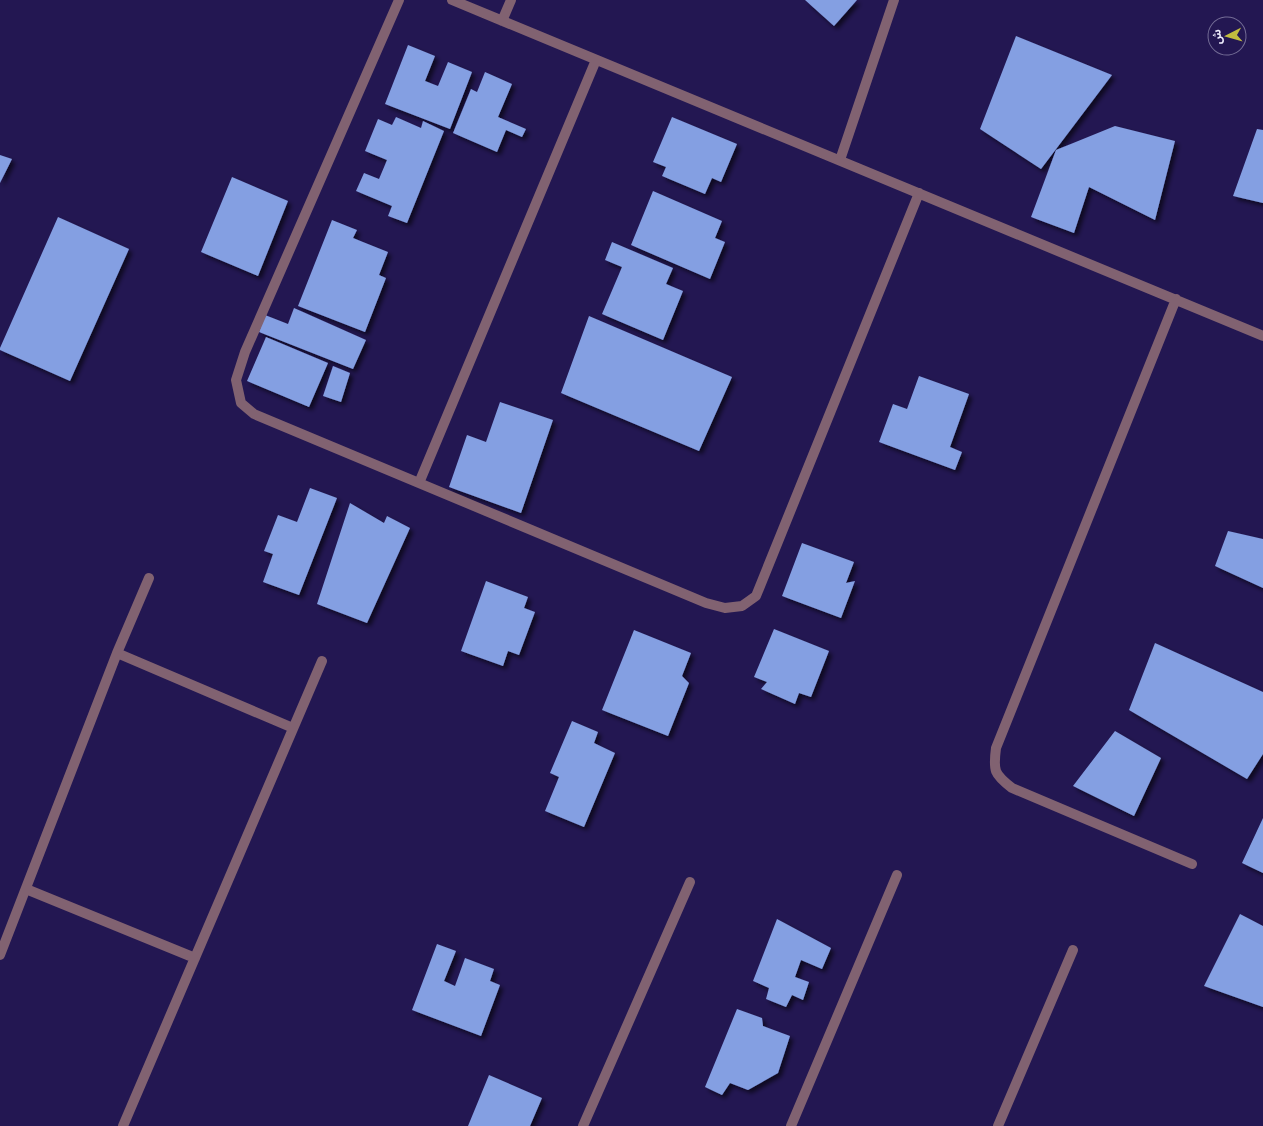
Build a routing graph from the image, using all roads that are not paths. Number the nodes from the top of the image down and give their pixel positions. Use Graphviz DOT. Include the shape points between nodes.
graph roads {
  1 [pos="399,0"];
  2 [pos="452,0"];
  3 [pos="511,0"];
  4 [pos="894,0"];
  5 [pos="502,21"];
  6 [pos="596,60"];
  7 [pos="840,160"];
  8 [pos="919,193"];
  9 [pos="1176,299"];
  10 [pos="1263,336"];
  11 [pos="419,482"];
  12 [pos="149,578"];
  13 [pos="117,653"];
  14 [pos="322,661"];
  15 [pos="293,728"];
  16 [pos="1192,864"];
  17 [pos="896,875"];
  18 [pos="690,882"];
  19 [pos="26,889"];
  20 [pos="1073,950"];
  21 [pos="0,955"];
  22 [pos="195,958"];
  23 [pos="123,1126"];
  24 [pos="583,1126"];
  25 [pos="791,1126"];
  26 [pos="998,1126"];
  1 -- 11 [label="street" via="245,352 236,380 241,402 254,414"];
  2 -- 5 [label="street"];
  3 -- 5 [label="street"];
  4 -- 7 [label="street"];
  5 -- 6 [label="street"];
  6 -- 7 [label="street"];
  6 -- 11 [label="street"];
  7 -- 8 [label="street"];
  8 -- 9 [label="street"];
  8 -- 11 [label="street" via="756,596 742,606 725,608 706,603"];
  9 -- 10 [label="street"];
  9 -- 16 [label="street" via="996,748 994,765 999,778 1012,788"];
  12 -- 13 [label="street"];
  13 -- 15 [label="street"];
  13 -- 19 [label="street"];
  14 -- 15 [label="street"];
  15 -- 22 [label="street"];
  17 -- 25 [label="street"];
  18 -- 24 [label="street"];
  19 -- 21 [label="street"];
  19 -- 22 [label="street"];
  20 -- 26 [label="street"];
  22 -- 23 [label="street"];
}
